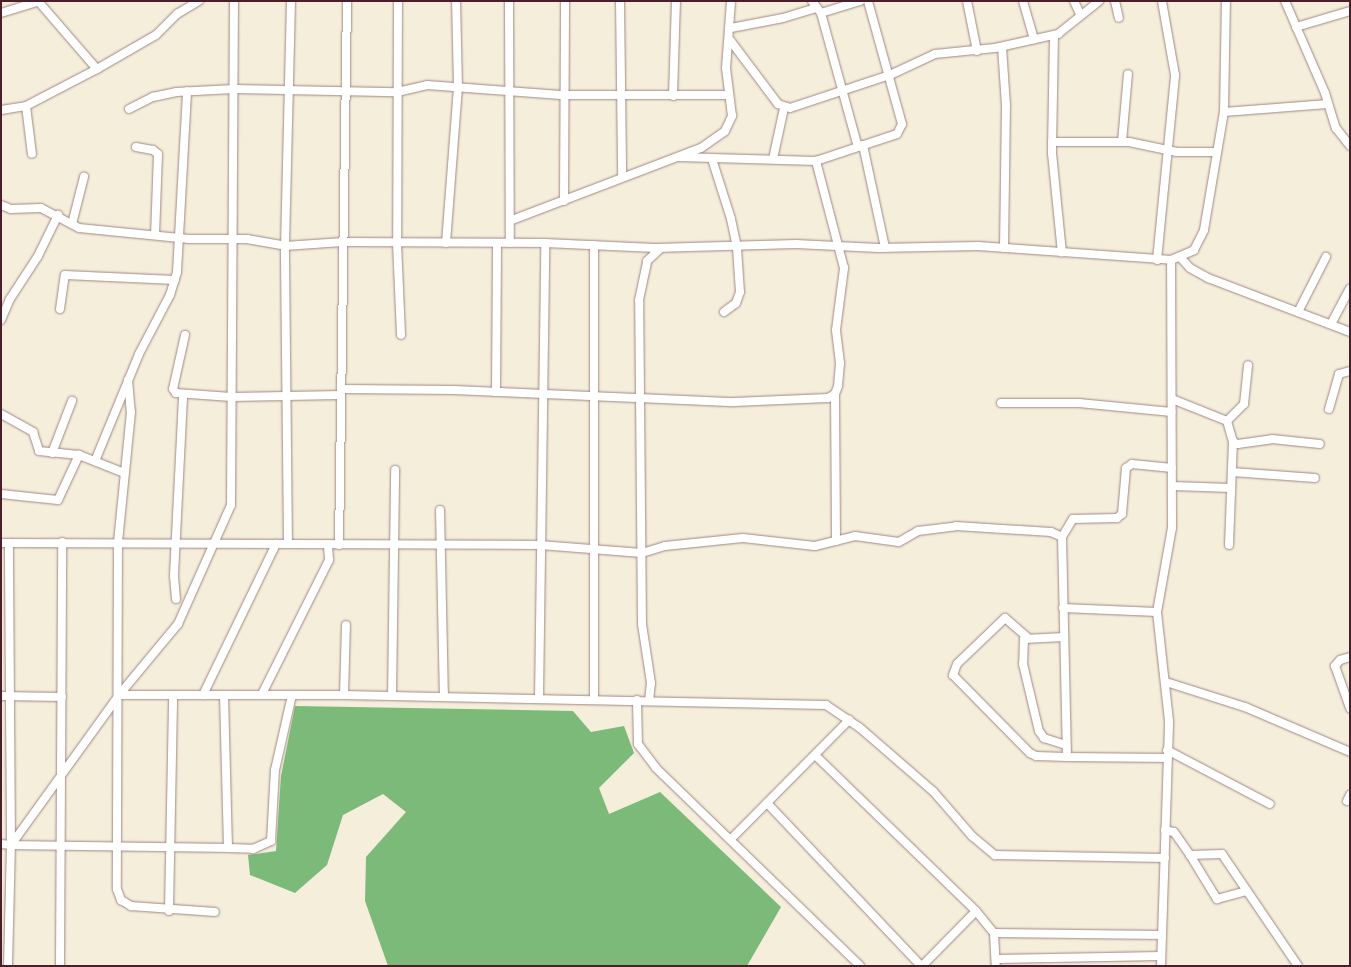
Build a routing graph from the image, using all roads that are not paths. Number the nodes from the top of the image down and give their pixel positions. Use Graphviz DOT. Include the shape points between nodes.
graph roads {
  1 [pos="38,1"];
  2 [pos="199,1"];
  3 [pos="234,1"];
  4 [pos="291,1"];
  5 [pos="347,1"];
  6 [pos="398,1"];
  7 [pos="456,1"];
  8 [pos="509,1"];
  9 [pos="565,1"];
  10 [pos="620,1"];
  11 [pos="676,1"];
  12 [pos="731,1"];
  13 [pos="860,1"];
  14 [pos="868,1"];
  15 [pos="966,1"];
  16 [pos="1023,1"];
  17 [pos="1074,1"];
  18 [pos="1099,1"];
  19 [pos="1115,1"];
  20 [pos="1162,1"];
  21 [pos="1226,1"];
  22 [pos="1285,1"];
  23 [pos="816,7"];
  24 [pos="1350,12"];
  25 [pos="1,13"];
  26 [pos="1080,14"];
  27 [pos="1119,18"];
  28 [pos="1296,27"];
  29 [pos="731,28"];
  30 [pos="1054,35"];
  31 [pos="1034,39"];
  32 [pos="730,40"];
  33 [pos="1002,47"];
  34 [pos="977,50"];
  35 [pos="97,69"];
  36 [pos="1128,74"];
  37 [pos="890,75"];
  38 [pos="458,87"];
  39 [pos="509,89"];
  40 [pos="234,90"];
  41 [pos="844,90"];
  42 [pos="187,91"];
  43 [pos="289,91"];
  44 [pos="343,92"];
  45 [pos="397,92"];
  46 [pos="565,95"];
  47 [pos="728,95"];
  48 [pos="673,96"];
  49 [pos="621,97"];
  50 [pos="1328,104"];
  51 [pos="26,106"];
  52 [pos="784,108"];
  53 [pos="128,109"];
  54 [pos="1,110"];
  55 [pos="1224,112"];
  56 [pos="1052,142"];
  57 [pos="1122,142"];
  58 [pos="860,146"];
  59 [pos="1350,146"];
  60 [pos="136,147"];
  61 [pos="1168,150"];
  62 [pos="1215,152"];
  63 [pos="32,154"];
  64 [pos="678,157"];
  65 [pos="712,159"];
  66 [pos="773,159"];
  67 [pos="816,161"];
  68 [pos="84,177"];
  69 [pos="622,177"];
  70 [pos="564,201"];
  71 [pos="1,205"];
  72 [pos="58,214"];
  73 [pos="512,220"];
  74 [pos="72,224"];
  75 [pos="155,234"];
  76 [pos="179,237"];
  77 [pos="234,239"];
  78 [pos="342,242"];
  79 [pos="397,242"];
  80 [pos="446,243"];
  81 [pos="497,243"];
  82 [pos="510,243"];
  83 [pos="545,243"];
  84 [pos="594,245"];
  85 [pos="837,245"];
  86 [pos="285,246"];
  87 [pos="661,248"];
  88 [pos="737,248"];
  89 [pos="885,248"];
  90 [pos="1004,248"];
  91 [pos="1062,252"];
  92 [pos="1326,257"];
  93 [pos="1180,258"];
  94 [pos="1157,260"];
  95 [pos="1171,260"];
  96 [pos="175,280"];
  97 [pos="1350,288"];
  98 [pos="60,309"];
  99 [pos="724,312"];
  100 [pos="1298,312"];
  101 [pos="1,320"];
  102 [pos="1331,324"];
  103 [pos="1350,332"];
  104 [pos="185,335"];
  105 [pos="401,335"];
  106 [pos="1248,366"];
  107 [pos="1350,371"];
  108 [pos="128,380"];
  109 [pos="341,392"];
  110 [pos="496,392"];
  111 [pos="836,394"];
  112 [pos="183,395"];
  113 [pos="544,395"];
  114 [pos="232,397"];
  115 [pos="288,397"];
  116 [pos="593,397"];
  117 [pos="641,398"];
  118 [pos="1172,399"];
  119 [pos="72,401"];
  120 [pos="1001,403"];
  121 [pos="1329,408"];
  122 [pos="1172,412"];
  123 [pos="1,414"];
  124 [pos="1227,421"];
  125 [pos="1233,442"];
  126 [pos="1320,444"];
  127 [pos="52,453"];
  128 [pos="79,455"];
  129 [pos="95,461"];
  130 [pos="1172,468"];
  131 [pos="395,470"];
  132 [pos="122,472"];
  133 [pos="1232,472"];
  134 [pos="1315,478"];
  135 [pos="1172,486"];
  136 [pos="1231,488"];
  137 [pos="1,494"];
  138 [pos="440,510"];
  139 [pos="1062,537"];
  140 [pos="836,541"];
  141 [pos="62,542"];
  142 [pos="5,543"];
  143 [pos="118,543"];
  144 [pos="176,544"];
  145 [pos="212,544"];
  146 [pos="276,544"];
  147 [pos="288,544"];
  148 [pos="328,544"];
  149 [pos="340,545"];
  150 [pos="394,545"];
  151 [pos="441,545"];
  152 [pos="540,545"];
  153 [pos="1229,545"];
  154 [pos="594,547"];
  155 [pos="642,553"];
  156 [pos="176,599"];
  157 [pos="1063,608"];
  158 [pos="1157,612"];
  159 [pos="346,625"];
  160 [pos="1027,637"];
  161 [pos="1064,637"];
  162 [pos="1350,657"];
  163 [pos="1166,682"];
  164 [pos="262,694"];
  165 [pos="292,694"];
  166 [pos="119,695"];
  167 [pos="173,695"];
  168 [pos="203,695"];
  169 [pos="224,695"];
  170 [pos="344,695"];
  171 [pos="1,696"];
  172 [pos="11,696"];
  173 [pos="392,696"];
  174 [pos="444,696"];
  175 [pos="62,697"];
  176 [pos="539,698"];
  177 [pos="594,700"];
  178 [pos="637,700"];
  179 [pos="649,701"];
  180 [pos="1350,708"];
  181 [pos="849,720"];
  182 [pos="1066,745"];
  183 [pos="1350,752"];
  184 [pos="815,754"];
  185 [pos="1167,754"];
  186 [pos="1067,757"];
  187 [pos="62,777"];
  188 [pos="767,803"];
  189 [pos="1270,804"];
  190 [pos="1165,830"];
  191 [pos="731,838"];
  192 [pos="1,844"];
  193 [pos="11,844"];
  194 [pos="63,845"];
  195 [pos="118,845"];
  196 [pos="170,845"];
  197 [pos="228,848"];
  198 [pos="1190,855"];
  199 [pos="1165,858"];
  200 [pos="1247,891"];
  201 [pos="169,911"];
  202 [pos="976,911"];
  203 [pos="215,912"];
  204 [pos="994,933"];
  205 [pos="1162,935"];
  206 [pos="1161,956"];
  207 [pos="996,962"];
  208 [pos="1091,962"];
  209 [pos="8,966"];
  210 [pos="60,966"];
  211 [pos="860,966"];
  212 [pos="921,966"];
  213 [pos="1161,966"];
  214 [pos="1298,966"];
  1 -- 25 [label="street"];
  1 -- 35 [label="street"];
  2 -- 35 [label="street" via="177,14 156,35"];
  3 -- 40 [label="street"];
  4 -- 43 [label="street"];
  5 -- 44 [label="street"];
  6 -- 45 [label="street"];
  7 -- 38 [label="street"];
  8 -- 39 [label="street"];
  9 -- 46 [label="street"];
  10 -- 49 [label="street"];
  11 -- 48 [label="street"];
  12 -- 29 [label="street"];
  13 -- 23 [label="street"];
  14 -- 37 [label="street"];
  15 -- 34 [label="street"];
  16 -- 31 [label="street"];
  17 -- 26 [label="street"];
  18 -- 26 [label="street"];
  19 -- 27 [label="street"];
  20 -- 61 [label="street" via="1175,75"];
  21 -- 55 [label="street"];
  22 -- 28 [label="street"];
  23 -- 29 [label="street" via="783,18"];
  23 -- 41 [label="street"];
  24 -- 28 [label="street"];
  26 -- 30 [label="street"];
  28 -- 50 [label="street"];
  29 -- 32 [label="street"];
  30 -- 31 [label="street"];
  30 -- 56 [label="street"];
  31 -- 33 [label="street"];
  32 -- 47 [label="street" via="726,68"];
  32 -- 52 [label="street"];
  33 -- 34 [label="street"];
  33 -- 90 [label="street" via="1006,105"];
  34 -- 37 [label="street" via="935,54"];
  35 -- 51 [label="street"];
  36 -- 57 [label="street"];
  37 -- 41 [label="street"];
  37 -- 58 [label="street" via="902,130"];
  38 -- 39 [label="street"];
  38 -- 45 [label="street" via="427,85"];
  38 -- 80 [label="street"];
  39 -- 46 [label="street"];
  39 -- 73 [label="street"];
  40 -- 42 [label="street"];
  40 -- 43 [label="street"];
  40 -- 77 [label="street"];
  41 -- 52 [label="street"];
  41 -- 58 [label="street"];
  42 -- 53 [label="street" via="154,97"];
  42 -- 76 [label="street"];
  43 -- 44 [label="street"];
  43 -- 86 [label="street"];
  44 -- 45 [label="street"];
  44 -- 78 [label="street"];
  45 -- 79 [label="street"];
  46 -- 49 [label="street"];
  46 -- 70 [label="street"];
  47 -- 48 [label="street"];
  47 -- 64 [label="street" via="732,116 725,131 701,148"];
  48 -- 49 [label="street"];
  49 -- 69 [label="street"];
  50 -- 55 [label="street"];
  50 -- 59 [label="street" via="1336,128"];
  51 -- 54 [label="street"];
  51 -- 63 [label="street"];
  52 -- 66 [label="street"];
  55 -- 62 [label="street"];
  56 -- 57 [label="street"];
  56 -- 91 [label="street"];
  57 -- 61 [label="street"];
  58 -- 67 [label="street"];
  58 -- 89 [label="street"];
  60 -- 75 [label="street" via="158,154"];
  61 -- 62 [label="street"];
  61 -- 94 [label="street"];
  62 -- 93 [label="street" via="1204,230 1194,250"];
  64 -- 65 [label="street"];
  64 -- 69 [label="street"];
  65 -- 66 [label="street"];
  65 -- 88 [label="street" via="732,218"];
  66 -- 67 [label="street"];
  67 -- 85 [label="street"];
  68 -- 74 [label="street"];
  69 -- 70 [label="street"];
  70 -- 73 [label="street"];
  71 -- 72 [label="street" via="11,209 41,208"];
  72 -- 74 [label="street"];
  72 -- 101 [label="street"];
  73 -- 82 [label="street"];
  74 -- 75 [label="street" via="110,232"];
  75 -- 76 [label="street"];
  76 -- 77 [label="street"];
  76 -- 96 [label="street"];
  77 -- 86 [label="street"];
  77 -- 114 [label="street"];
  78 -- 79 [label="street"];
  78 -- 86 [label="street"];
  78 -- 109 [label="street"];
  79 -- 80 [label="street"];
  79 -- 105 [label="street"];
  80 -- 81 [label="street"];
  81 -- 82 [label="street"];
  81 -- 110 [label="street"];
  82 -- 83 [label="street"];
  83 -- 84 [label="street"];
  83 -- 113 [label="street"];
  84 -- 87 [label="street"];
  84 -- 116 [label="street"];
  85 -- 88 [label="street"];
  85 -- 89 [label="street"];
  85 -- 111 [label="street" via="844,268 844,282 836,330 840,363"];
  86 -- 115 [label="street"];
  87 -- 88 [label="street"];
  87 -- 117 [label="street" via="647,261 642,275"];
  88 -- 99 [label="street" via="740,292 736,303"];
  89 -- 90 [label="street"];
  90 -- 91 [label="street"];
  91 -- 94 [label="street"];
  92 -- 100 [label="street"];
  93 -- 95 [label="street"];
  93 -- 100 [label="street" via="1208,278"];
  94 -- 95 [label="street"];
  95 -- 118 [label="street"];
  96 -- 98 [label="street" via="65,275"];
  96 -- 108 [label="street"];
  97 -- 102 [label="street"];
  100 -- 102 [label="street"];
  102 -- 103 [label="street"];
  104 -- 112 [label="street" via="173,389"];
  106 -- 124 [label="street" via="1244,404"];
  107 -- 121 [label="street" via="1339,374"];
  108 -- 129 [label="street"];
  108 -- 132 [label="street" via="131,412"];
  109 -- 110 [label="street"];
  109 -- 115 [label="street"];
  109 -- 149 [label="street"];
  110 -- 113 [label="street"];
  111 -- 117 [label="street" via="812,400"];
  111 -- 140 [label="street"];
  112 -- 114 [label="street"];
  112 -- 144 [label="street"];
  113 -- 116 [label="street"];
  113 -- 152 [label="street"];
  114 -- 115 [label="street"];
  114 -- 145 [label="street" via="231,505"];
  115 -- 147 [label="street"];
  116 -- 117 [label="street"];
  116 -- 154 [label="street"];
  117 -- 155 [label="street"];
  118 -- 122 [label="street"];
  118 -- 124 [label="street"];
  119 -- 127 [label="street"];
  120 -- 122 [label="street" via="1079,403"];
  122 -- 130 [label="street"];
  123 -- 127 [label="street" via="33,432 40,451"];
  124 -- 125 [label="street"];
  125 -- 126 [label="street" via="1278,439"];
  125 -- 133 [label="street"];
  127 -- 128 [label="street"];
  128 -- 129 [label="street"];
  128 -- 137 [label="street" via="58,500"];
  129 -- 132 [label="street"];
  130 -- 135 [label="street"];
  130 -- 139 [label="street" via="1132,464 1126,468 1122,514 1117,518 1073,519"];
  131 -- 150 [label="street"];
  132 -- 143 [label="street"];
  133 -- 134 [label="street"];
  133 -- 136 [label="street"];
  135 -- 136 [label="street"];
  135 -- 158 [label="street" via="1172,528"];
  136 -- 153 [label="street"];
  138 -- 151 [label="street"];
  139 -- 140 [label="street" via="1051,532 956,526 918,531 899,542 855,536"];
  139 -- 157 [label="street"];
  140 -- 155 [label="street" via="815,546 743,538 665,546"];
  141 -- 142 [label="street"];
  141 -- 143 [label="street"];
  141 -- 175 [label="street"];
  142 -- 172 [label="street"];
  143 -- 144 [label="street"];
  143 -- 166 [label="street"];
  144 -- 145 [label="street"];
  144 -- 156 [label="street"];
  145 -- 146 [label="street"];
  145 -- 166 [label="street" via="178,624"];
  146 -- 147 [label="street"];
  146 -- 168 [label="street"];
  147 -- 148 [label="street"];
  148 -- 149 [label="street"];
  148 -- 164 [label="street" via="329,560"];
  149 -- 150 [label="street"];
  150 -- 151 [label="street"];
  150 -- 173 [label="street"];
  151 -- 152 [label="street"];
  151 -- 174 [label="street"];
  152 -- 154 [label="street"];
  152 -- 176 [label="street"];
  154 -- 155 [label="street"];
  154 -- 177 [label="street"];
  155 -- 179 [label="street" via="642,624 650,670"];
  157 -- 158 [label="street"];
  157 -- 161 [label="street"];
  158 -- 163 [label="street"];
  159 -- 170 [label="street"];
  160 -- 161 [label="street"];
  160 -- 182 [label="street" via="1023,644 1023,664 1039,731 1044,738"];
  160 -- 186 [label="street" via="1005,618 958,664 953,675 1030,752 1036,756"];
  161 -- 182 [label="street"];
  162 -- 180 [label="street" via="1340,660 1335,666"];
  163 -- 183 [label="street" via="1245,707"];
  163 -- 185 [label="street"];
  164 -- 165 [label="street"];
  164 -- 169 [label="street"];
  165 -- 170 [label="street"];
  165 -- 197 [label="street" via="275,770 271,841 252,848"];
  166 -- 167 [label="street"];
  166 -- 187 [label="street"];
  166 -- 195 [label="street"];
  167 -- 168 [label="street"];
  167 -- 196 [label="street"];
  168 -- 169 [label="street"];
  169 -- 197 [label="street"];
  170 -- 173 [label="street"];
  171 -- 172 [label="street"];
  172 -- 175 [label="street"];
  172 -- 193 [label="street"];
  173 -- 174 [label="street"];
  174 -- 176 [label="street"];
  175 -- 187 [label="street"];
  176 -- 177 [label="street"];
  177 -- 178 [label="street"];
  178 -- 179 [label="street"];
  178 -- 191 [label="street" via="638,744 656,768"];
  179 -- 181 [label="street" via="826,705"];
  181 -- 184 [label="street"];
  181 -- 199 [label="street" via="933,791 972,836 995,855"];
  182 -- 186 [label="street"];
  184 -- 188 [label="street"];
  184 -- 202 [label="street"];
  185 -- 186 [label="street"];
  185 -- 189 [label="street"];
  185 -- 190 [label="street"];
  187 -- 193 [label="street"];
  187 -- 194 [label="street"];
  188 -- 191 [label="street"];
  188 -- 212 [label="street"];
  190 -- 198 [label="street" via="1174,832"];
  190 -- 199 [label="street"];
  191 -- 211 [label="street"];
  192 -- 193 [label="street"];
  193 -- 194 [label="street"];
  193 -- 209 [label="street"];
  194 -- 195 [label="street"];
  194 -- 210 [label="street"];
  195 -- 196 [label="street"];
  195 -- 201 [label="street" via="117,889 121,900 131,906"];
  196 -- 197 [label="street"];
  196 -- 201 [label="street"];
  198 -- 200 [label="street" via="1222,854"];
  198 -- 200 [label="street" via="1217,899"];
  199 -- 205 [label="street"];
  200 -- 214 [label="street"];
  201 -- 203 [label="street"];
  202 -- 204 [label="street"];
  202 -- 212 [label="street"];
  204 -- 205 [label="street"];
  204 -- 207 [label="street"];
  205 -- 206 [label="street"];
  206 -- 208 [label="street"];
  206 -- 213 [label="street"];
  207 -- 208 [label="street"];
}
